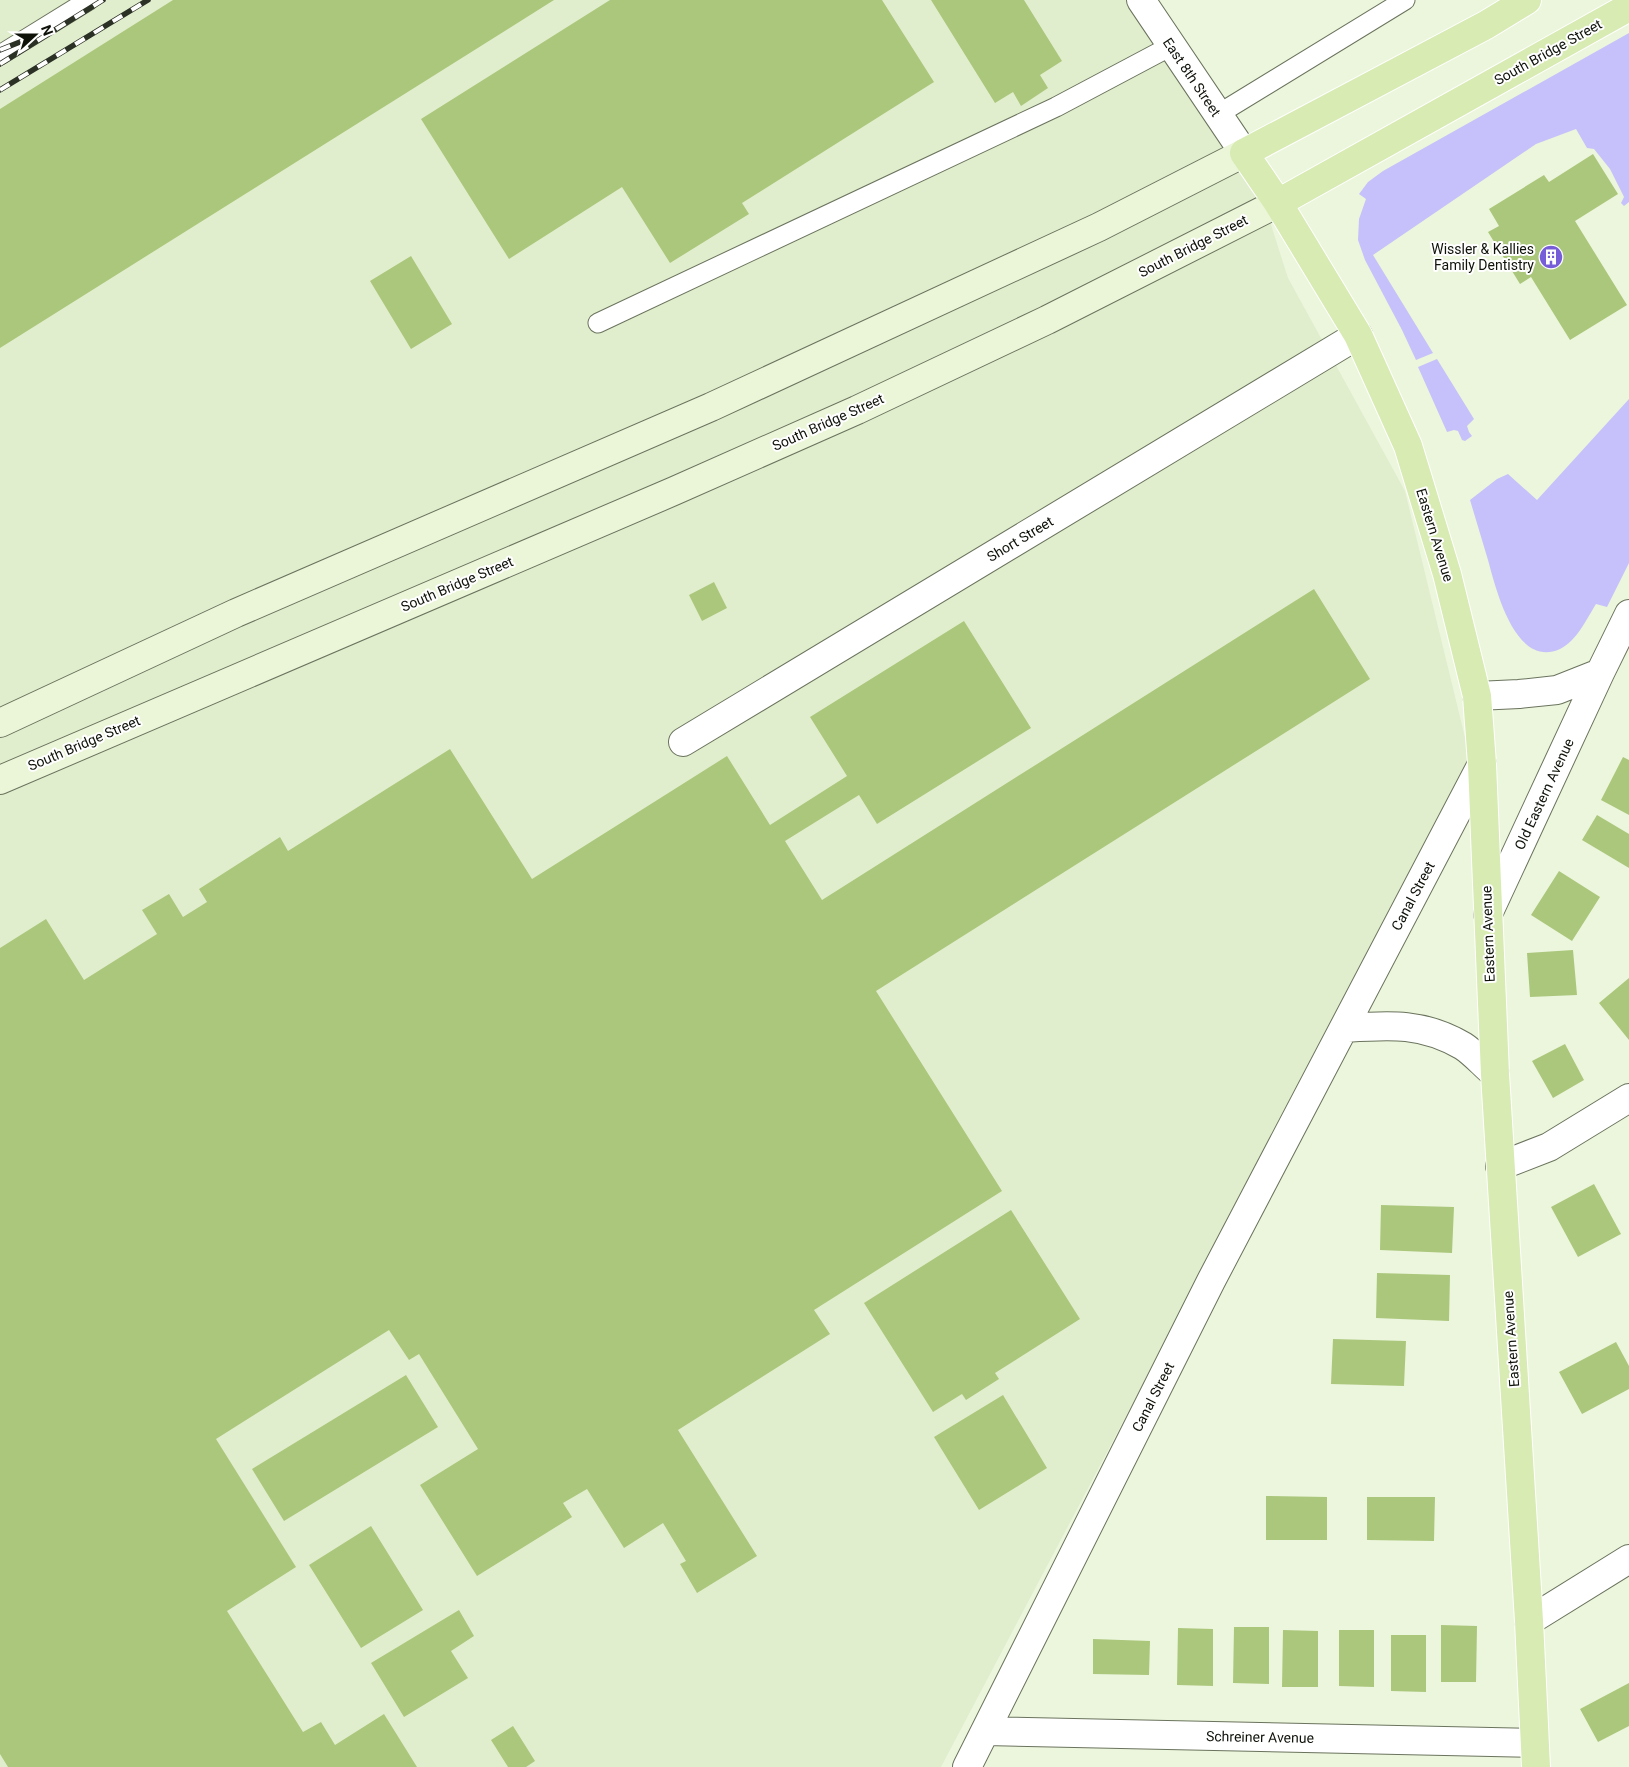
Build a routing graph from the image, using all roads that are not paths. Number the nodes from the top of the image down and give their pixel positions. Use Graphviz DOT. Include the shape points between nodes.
graph roads {
  1 [pos="89,0"];
  2 [pos="1141,0"];
  3 [pos="1405,0"];
  4 [pos="1527,0"];
  5 [pos="1629,7"];
  6 [pos="1171,46"];
  7 [pos="0,55"];
  8 [pos="1217,115"];
  9 [pos="1244,153"];
  10 [pos="1278,203"];
  11 [pos="598,323"];
  12 [pos="1358,336"];
  13 [pos="1629,614"];
  14 [pos="1600,674"];
  15 [pos="1477,696"];
  16 [pos="0,723"];
  17 [pos="682,742"];
  18 [pos="1482,764"];
  19 [pos="0,780"];
  20 [pos="1488,914"];
  21 [pos="1344,1028"];
  22 [pos="1494,1074"];
  23 [pos="1629,1098"];
  24 [pos="1500,1166"];
  25 [pos="1629,1559"];
  26 [pos="1529,1621"];
  27 [pos="986,1731"];
  28 [pos="1535,1755"];
  29 [pos="967,1767"];
  1 -- 7 [label="lane"];
  2 -- 6 [label="street, East 8th Street"];
  3 -- 8 [label="lane"];
  4 -- 9 [label="main road"];
  5 -- 10 [label="main road, South Bridge Street"];
  6 -- 8 [label="street, East 8th Street"];
  6 -- 11 [label="lane" via="1056,107"];
  8 -- 9 [label="street, East 8th Street"];
  9 -- 10 [label="main road, Eastern Avenue"];
  9 -- 16 [label="main road" via="1100,227 711,407 236,613"];
  10 -- 12 [label="main road, Eastern Avenue"];
  10 -- 19 [label="main road, South Bridge Street" via="1048,320 847,414"];
  12 -- 15 [label="main road, Eastern Avenue" via="1408,446 1447,574"];
  12 -- 17 [label="street, Short Street"];
  13 -- 14 [label="street, Old Eastern Avenue"];
  14 -- 15 [label="street" via="1557,690"];
  14 -- 20 [label="street, Old Eastern Avenue"];
  15 -- 18 [label="main road, Eastern Avenue"];
  18 -- 20 [label="main road, Eastern Avenue"];
  18 -- 21 [label="street, Canal Street"];
  20 -- 22 [label="main road, Eastern Avenue"];
  21 -- 22 [label="street" via="1396,1025 1436,1033 1464,1047"];
  21 -- 27 [label="street, Canal Street" via="1207,1290"];
  22 -- 24 [label="main road, Eastern Avenue"];
  23 -- 24 [label="street" via="1549,1147"];
  24 -- 26 [label="main road, Eastern Avenue"];
  25 -- 26 [label="street"];
  26 -- 28 [label="main road, Eastern Avenue"];
  27 -- 28 [label="street, Schreiner Avenue"];
  27 -- 29 [label="street, Canal Street"];
}
